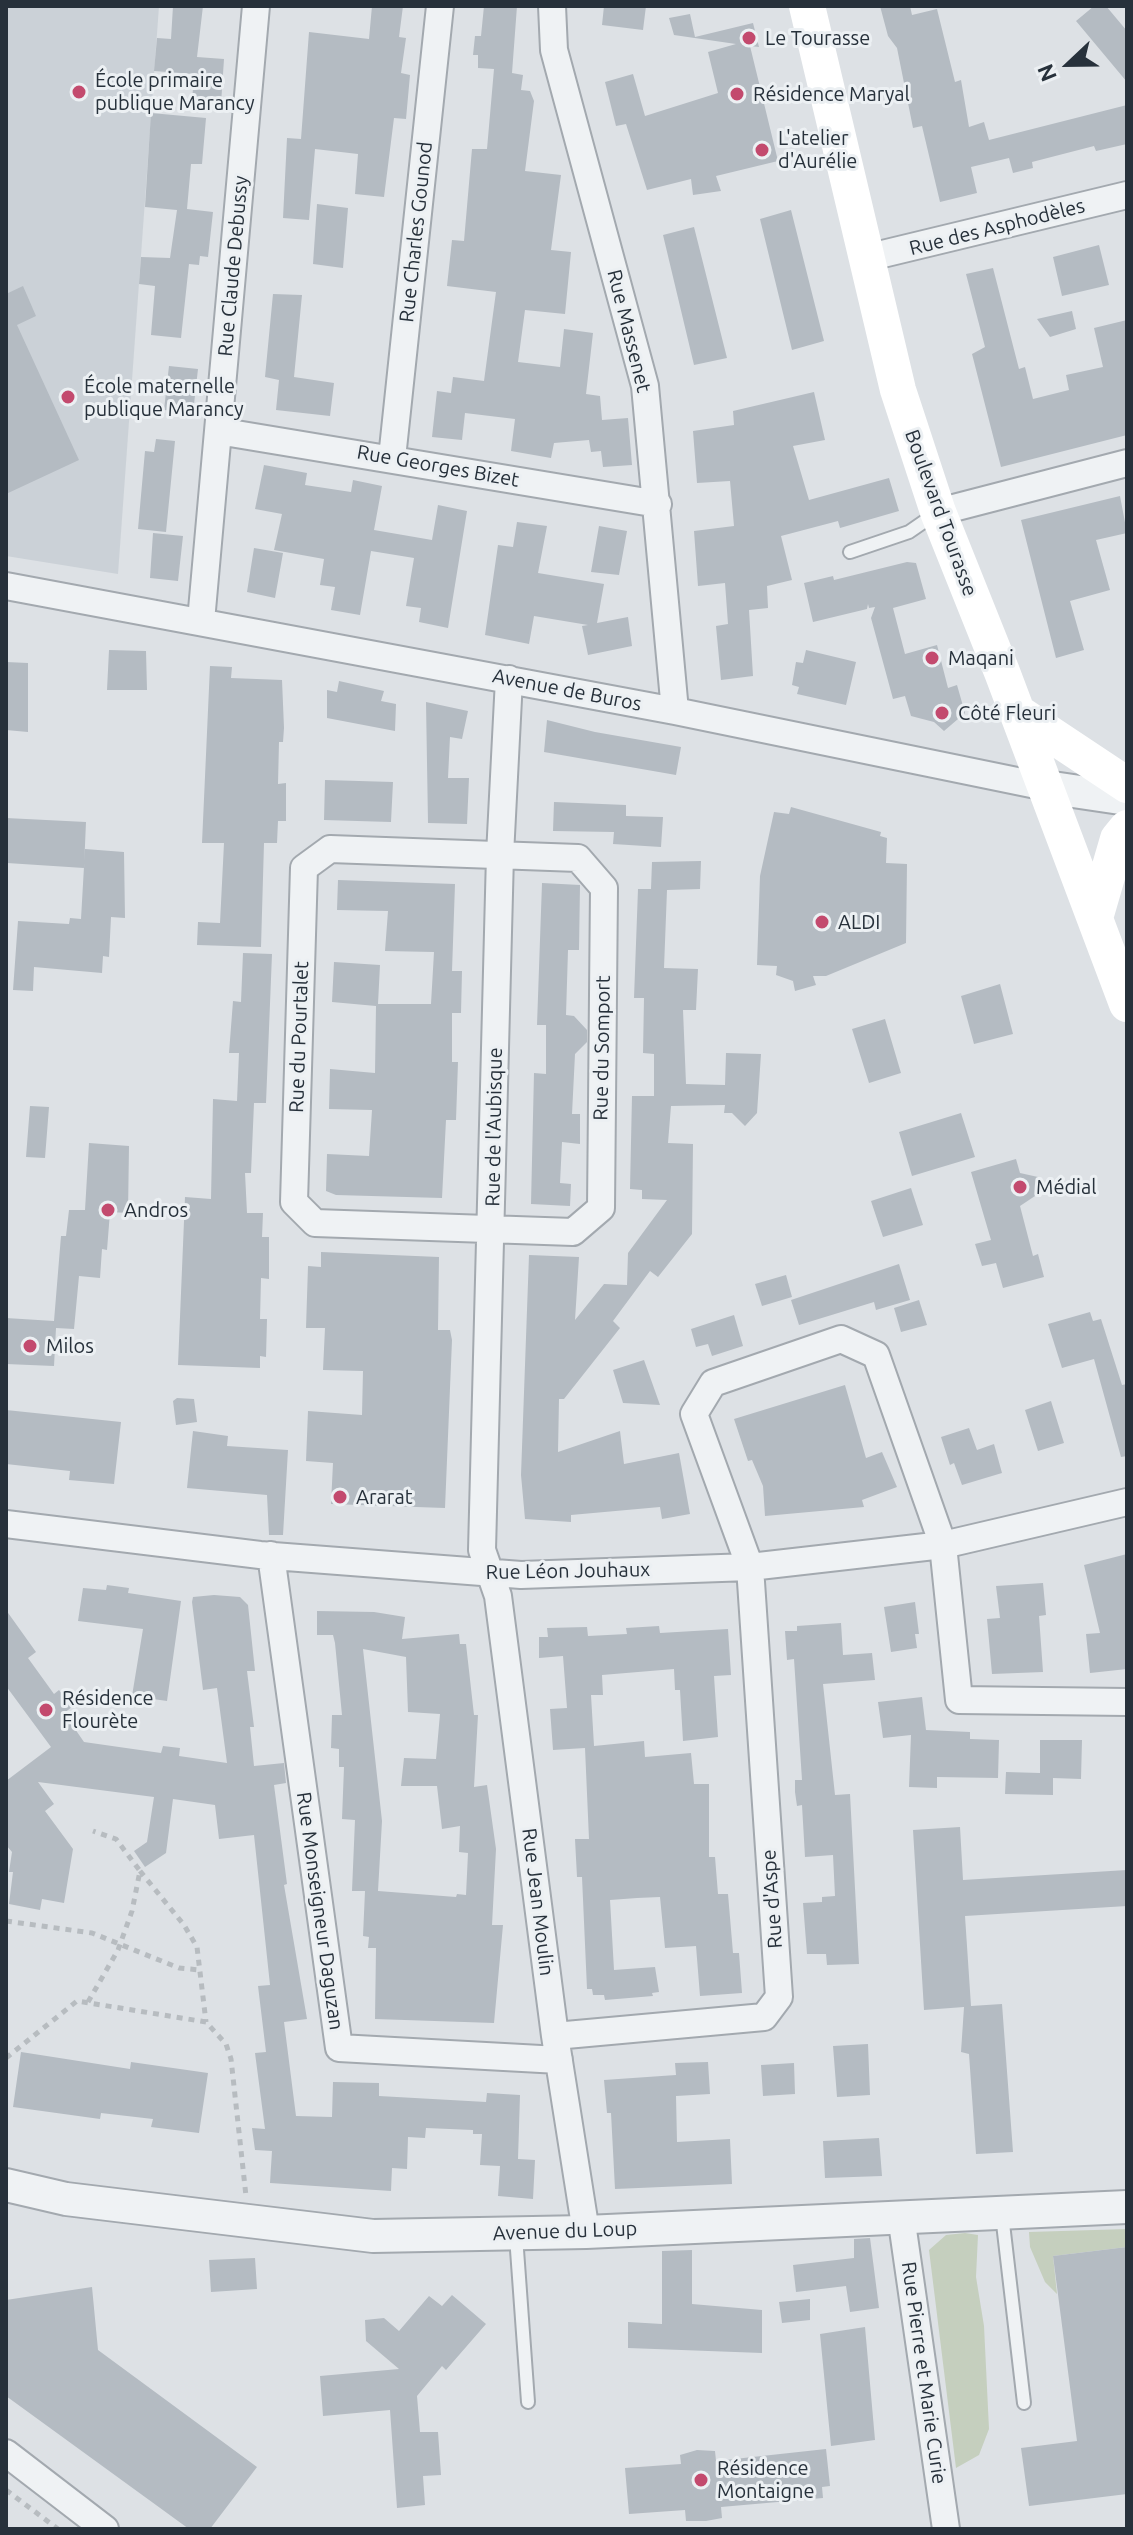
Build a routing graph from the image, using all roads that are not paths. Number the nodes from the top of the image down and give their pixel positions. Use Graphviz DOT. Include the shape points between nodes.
graph roads {
  1 [pos="256,6"];
  2 [pos="440,6"];
  3 [pos="552,6"];
  4 [pos="807,6"];
  5 [pos="1127,195"];
  6 [pos="866,258"];
  7 [pos="218,431"];
  8 [pos="392,458"];
  9 [pos="1127,463"];
  10 [pos="658,504"];
  11 [pos="938,512"];
  12 [pos="850,552"];
  13 [pos="6,586"];
  14 [pos="201,621"];
  15 [pos="509,679"];
  16 [pos="675,711"];
  17 [pos="1017,712"];
  18 [pos="1127,785"];
  19 [pos="1046,787"];
  20 [pos="1127,799"];
  21 [pos="1127,828"];
  22 [pos="500,855"];
  23 [pos="1095,918"];
  24 [pos="1127,1004"];
  25 [pos="492,1228"];
  26 [pos="1127,1502"];
  27 [pos="6,1524"];
  28 [pos="943,1545"];
  29 [pos="271,1555"];
  30 [pos="750,1567"];
  31 [pos="490,1573"];
  32 [pos="1127,1702"];
  33 [pos="557,2048"];
  34 [pos="6,2185"];
  35 [pos="1127,2207"];
  36 [pos="1002,2213"];
  37 [pos="901,2216"];
  38 [pos="586,2232"];
  39 [pos="516,2233"];
  40 [pos="528,2402"];
  41 [pos="1024,2403"];
  42 [pos="6,2453"];
  43 [pos="105,2529"];
  44 [pos="946,2529"];
  1 -- 7 [label="street, Rue Claude Debussy"];
  2 -- 8 [label="street, Rue Charles Gounod"];
  3 -- 10 [label="street, Rue Massenet" via="554,50 645,386"];
  4 -- 6 [label="main road, Boulevard Tourasse"];
  5 -- 6 [label="street, Rue des Asphodèles"];
  6 -- 11 [label="main road, Boulevard Tourasse" via="898,390"];
  7 -- 8 [label="street, Rue Georges Bizet"];
  7 -- 14 [label="street, Rue Claude Debussy"];
  8 -- 10 [label="street, Rue Georges Bizet"];
  9 -- 11 [label="street"];
  10 -- 16 [label="street, Rue Massenet"];
  11 -- 12 [label="lane" via="909,532"];
  11 -- 17 [label="main road, Boulevard Tourasse"];
  13 -- 14 [label="street, Avenue de Buros"];
  14 -- 15 [label="street, Avenue de Buros"];
  15 -- 16 [label="street, Avenue de Buros"];
  15 -- 22 [label="street, Rue de l'Aubisque"];
  16 -- 19 [label="street, Avenue de Buros"];
  17 -- 18 [label="main road"];
  17 -- 19 [label="main road, Boulevard Tourasse"];
  19 -- 20 [label="street, Avenue de Buros"];
  19 -- 23 [label="main road, Boulevard Tourasse"];
  21 -- 23 [label="main road" via="1118,839"];
  22 -- 25 [label="street, Rue de l'Aubisque"];
  22 -- 25 [label="street, Rue du Somport" via="578,858 604,888 601,1208 573,1232"];
  22 -- 25 [label="street, Rue du Pourtalet" via="330,849 304,868 294,1202 315,1223"];
  23 -- 24 [label="main road, Boulevard Tourasse"];
  25 -- 31 [label="street, Rue de l'Aubisque" via="482,1550"];
  26 -- 28 [label="street, Rue Léon Jouhaux"];
  27 -- 29 [label="street, Rue Léon Jouhaux"];
  28 -- 30 [label="street, Rue Léon Jouhaux"];
  28 -- 30 [label="street, Rue d'Aspe" via="876,1355 841,1339 713,1383 694,1414"];
  28 -- 32 [label="street" via="959,1700"];
  29 -- 31 [label="street, Rue Léon Jouhaux"];
  29 -- 33 [label="street, Rue Monseigneur Daguzan" via="339,2048"];
  30 -- 31 [label="street, Rue Léon Jouhaux"];
  30 -- 33 [label="street, Rue d'Aspe" via="779,1997 764,2017"];
  31 -- 33 [label="street, Rue Jean Moulin" via="498,1596"];
  33 -- 38 [label="street, Rue Jean Moulin"];
  34 -- 39 [label="street, Avenue du Loup" via="66,2199 373,2236"];
  35 -- 36 [label="street, Avenue du Loup"];
  36 -- 37 [label="street, Avenue du Loup"];
  36 -- 41 [label="lane"];
  37 -- 38 [label="street, Avenue du Loup"];
  37 -- 44 [label="street, Rue Pierre et Marie Curie"];
  38 -- 39 [label="street, Avenue du Loup"];
  39 -- 40 [label="lane"];
  42 -- 43 [label="street"];
}
